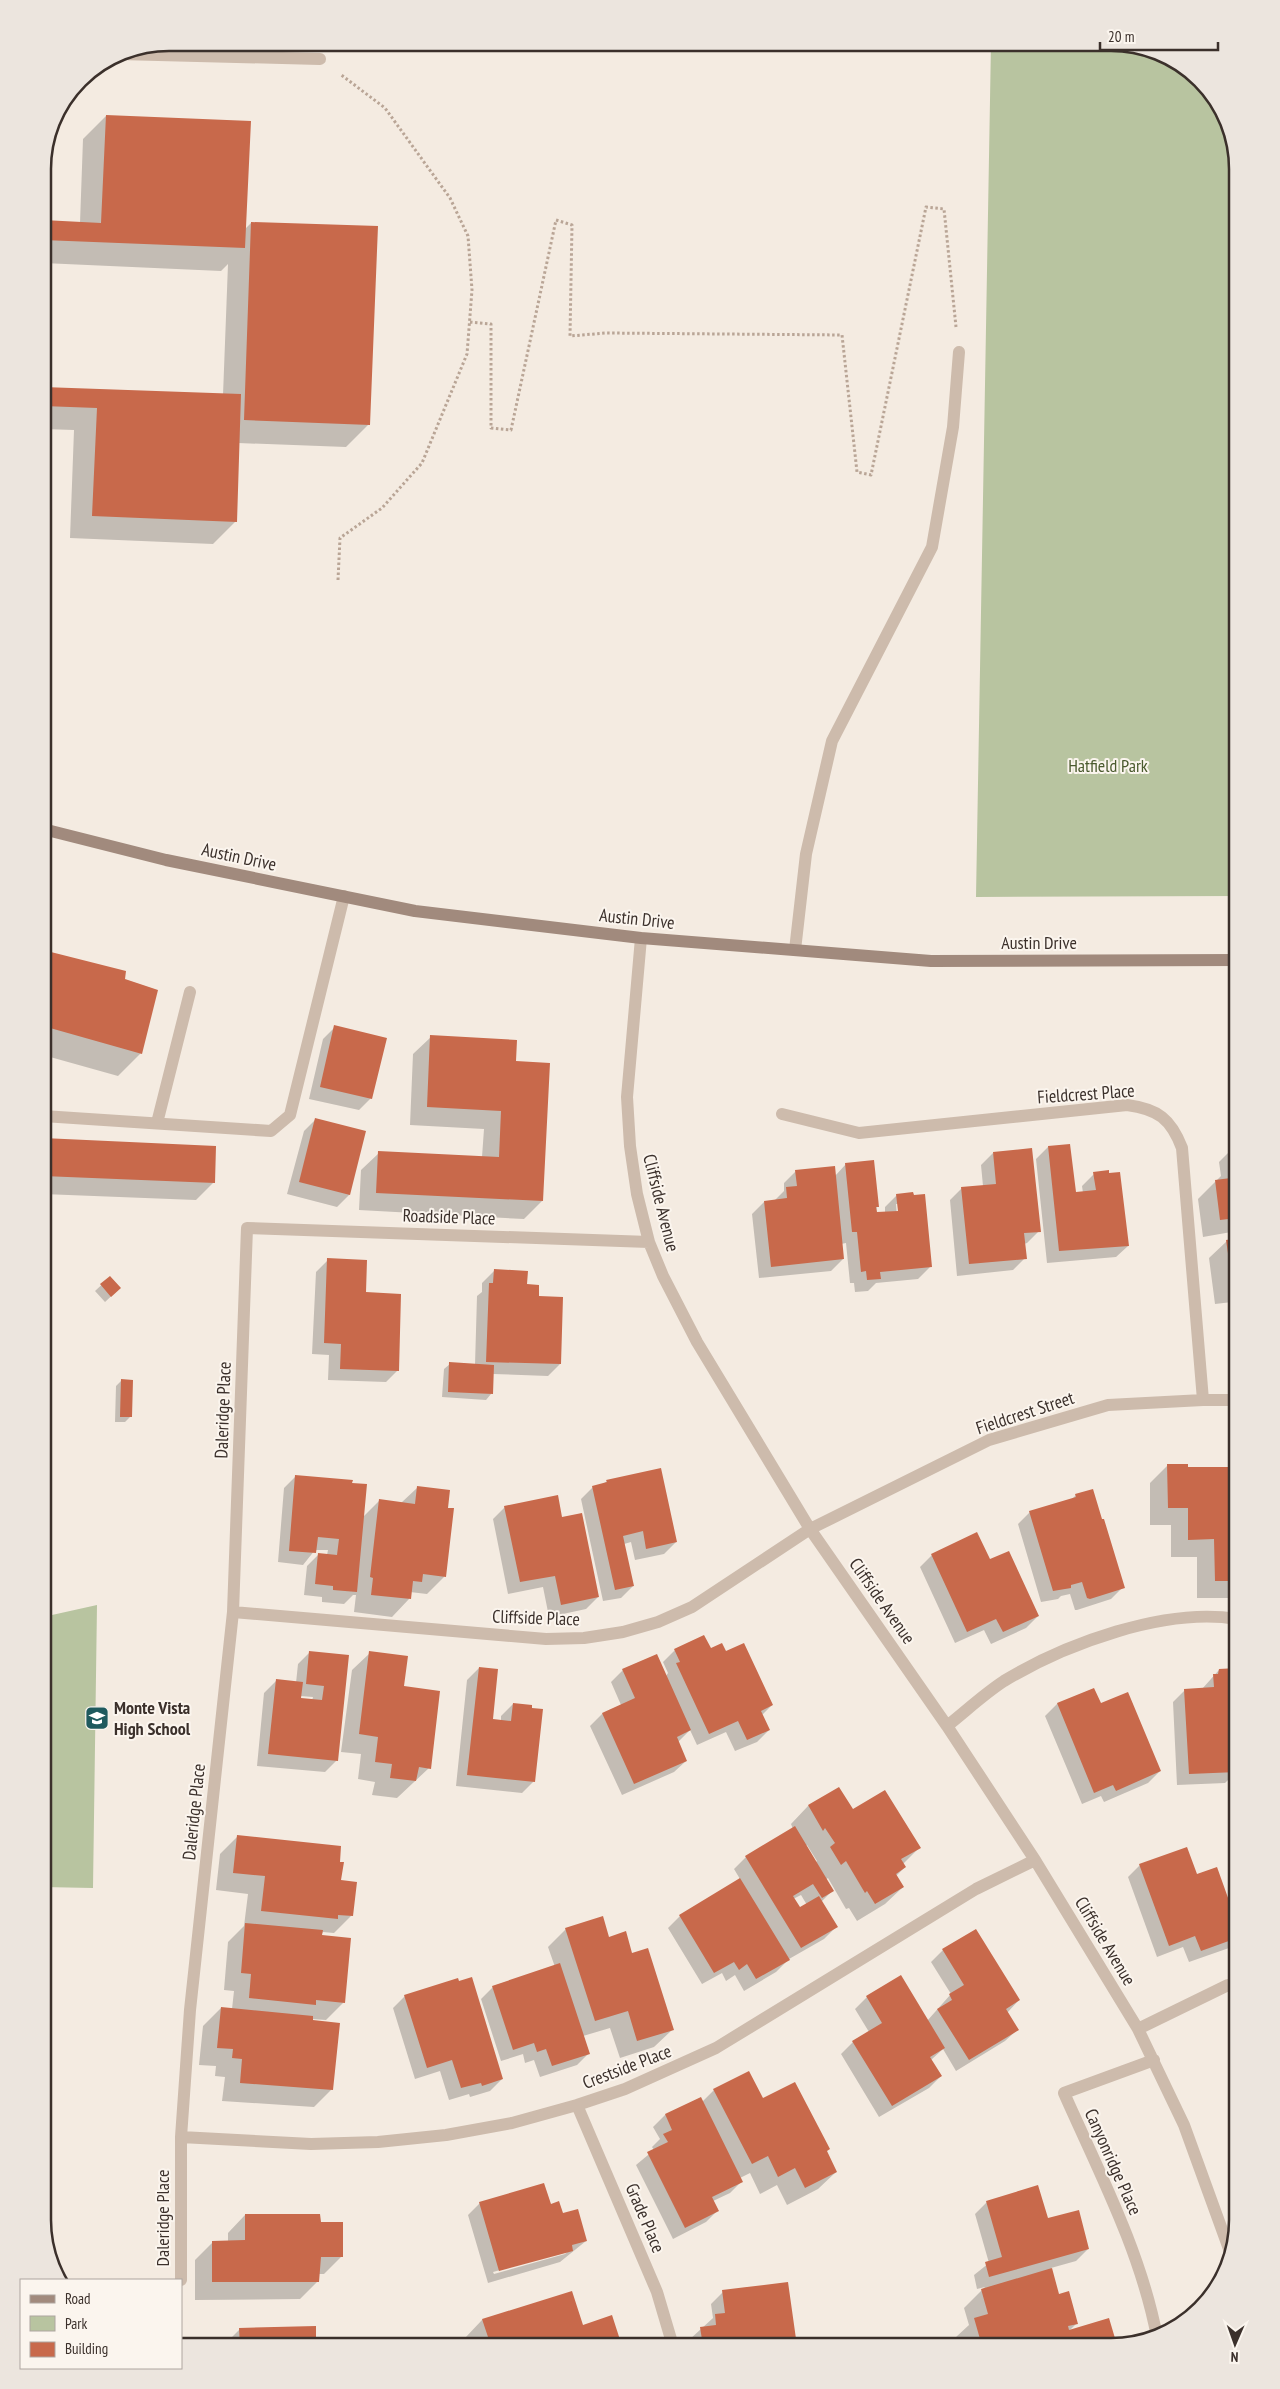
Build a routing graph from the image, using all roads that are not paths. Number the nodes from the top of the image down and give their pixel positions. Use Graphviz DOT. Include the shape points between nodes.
graph roads {
  1 [pos="143,55"];
  2 [pos="320,59"];
  3 [pos="959,352"];
  4 [pos="52,831"];
  5 [pos="344,896"];
  6 [pos="641,938"];
  7 [pos="795,950"];
  8 [pos="1229,960"];
  9 [pos="190,992"];
  10 [pos="782,1114"];
  11 [pos="52,1117"];
  12 [pos="157,1123"];
  13 [pos="247,1228"];
  14 [pos="649,1242"];
  15 [pos="1203,1400"];
  16 [pos="1229,1400"];
  17 [pos="810,1529"];
  18 [pos="234,1612"];
  19 [pos="1229,1619"];
  20 [pos="947,1726"];
  21 [pos="1035,1860"];
  22 [pos="1229,1985"];
  23 [pos="1138,2029"];
  24 [pos="1154,2060"];
  25 [pos="577,2105"];
  26 [pos="181,2137"];
  27 [pos="1227,2242"];
  28 [pos="181,2279"];
  29 [pos="1155,2329"];
  30 [pos="670,2338"];
  1 -- 2 [label="street"];
  3 -- 7 [label="street" via="953,428 932,547 832,741 806,854"];
  4 -- 5 [label="main road, Austin Drive" via="166,860"];
  5 -- 6 [label="main road, Austin Drive" via="415,911"];
  5 -- 12 [label="street" via="290,1115 271,1131"];
  6 -- 7 [label="main road, Austin Drive"];
  6 -- 14 [label="street, Cliffside Avenue" via="628,1097 630,1146"];
  7 -- 8 [label="main road, Austin Drive" via="931,961"];
  9 -- 12 [label="street"];
  10 -- 15 [label="street, Fieldcrest Place" via="859,1133 1127,1105 1155,1111 1176,1133 1182,1148"];
  11 -- 12 [label="street"];
  13 -- 14 [label="street, Roadside Place"];
  13 -- 18 [label="street, Daleridge Place"];
  14 -- 17 [label="street, Cliffside Avenue" via="662,1276 696,1342"];
  15 -- 16 [label="street, Fieldcrest Street"];
  15 -- 17 [label="street, Fieldcrest Street" via="1108,1405 989,1440"];
  17 -- 18 [label="street, Cliffside Place" via="692,1607 658,1622 584,1638 546,1639"];
  17 -- 20 [label="street, Cliffside Avenue"];
  18 -- 26 [label="street, Daleridge Place" via="190,2010"];
  19 -- 20 [label="street" via="1154,1623 1075,1645 1002,1682"];
  20 -- 21 [label="street, Cliffside Avenue"];
  21 -- 23 [label="street, Cliffside Avenue"];
  21 -- 25 [label="street, Crestside Place" via="976,1889 716,2048 625,2089"];
  22 -- 23 [label="street"];
  23 -- 24 [label="street, Cliffside Avenue"];
  24 -- 27 [label="street, Cliffside Avenue" via="1184,2125"];
  24 -- 29 [label="street, Canyonridge Place" via="1064,2093 1119,2215 1151,2307"];
  25 -- 26 [label="street, Crestside Place" via="512,2123 446,2135 378,2142 311,2144"];
  25 -- 30 [label="street, Grade Place" via="657,2292"];
  26 -- 28 [label="street, Daleridge Place"];
}
